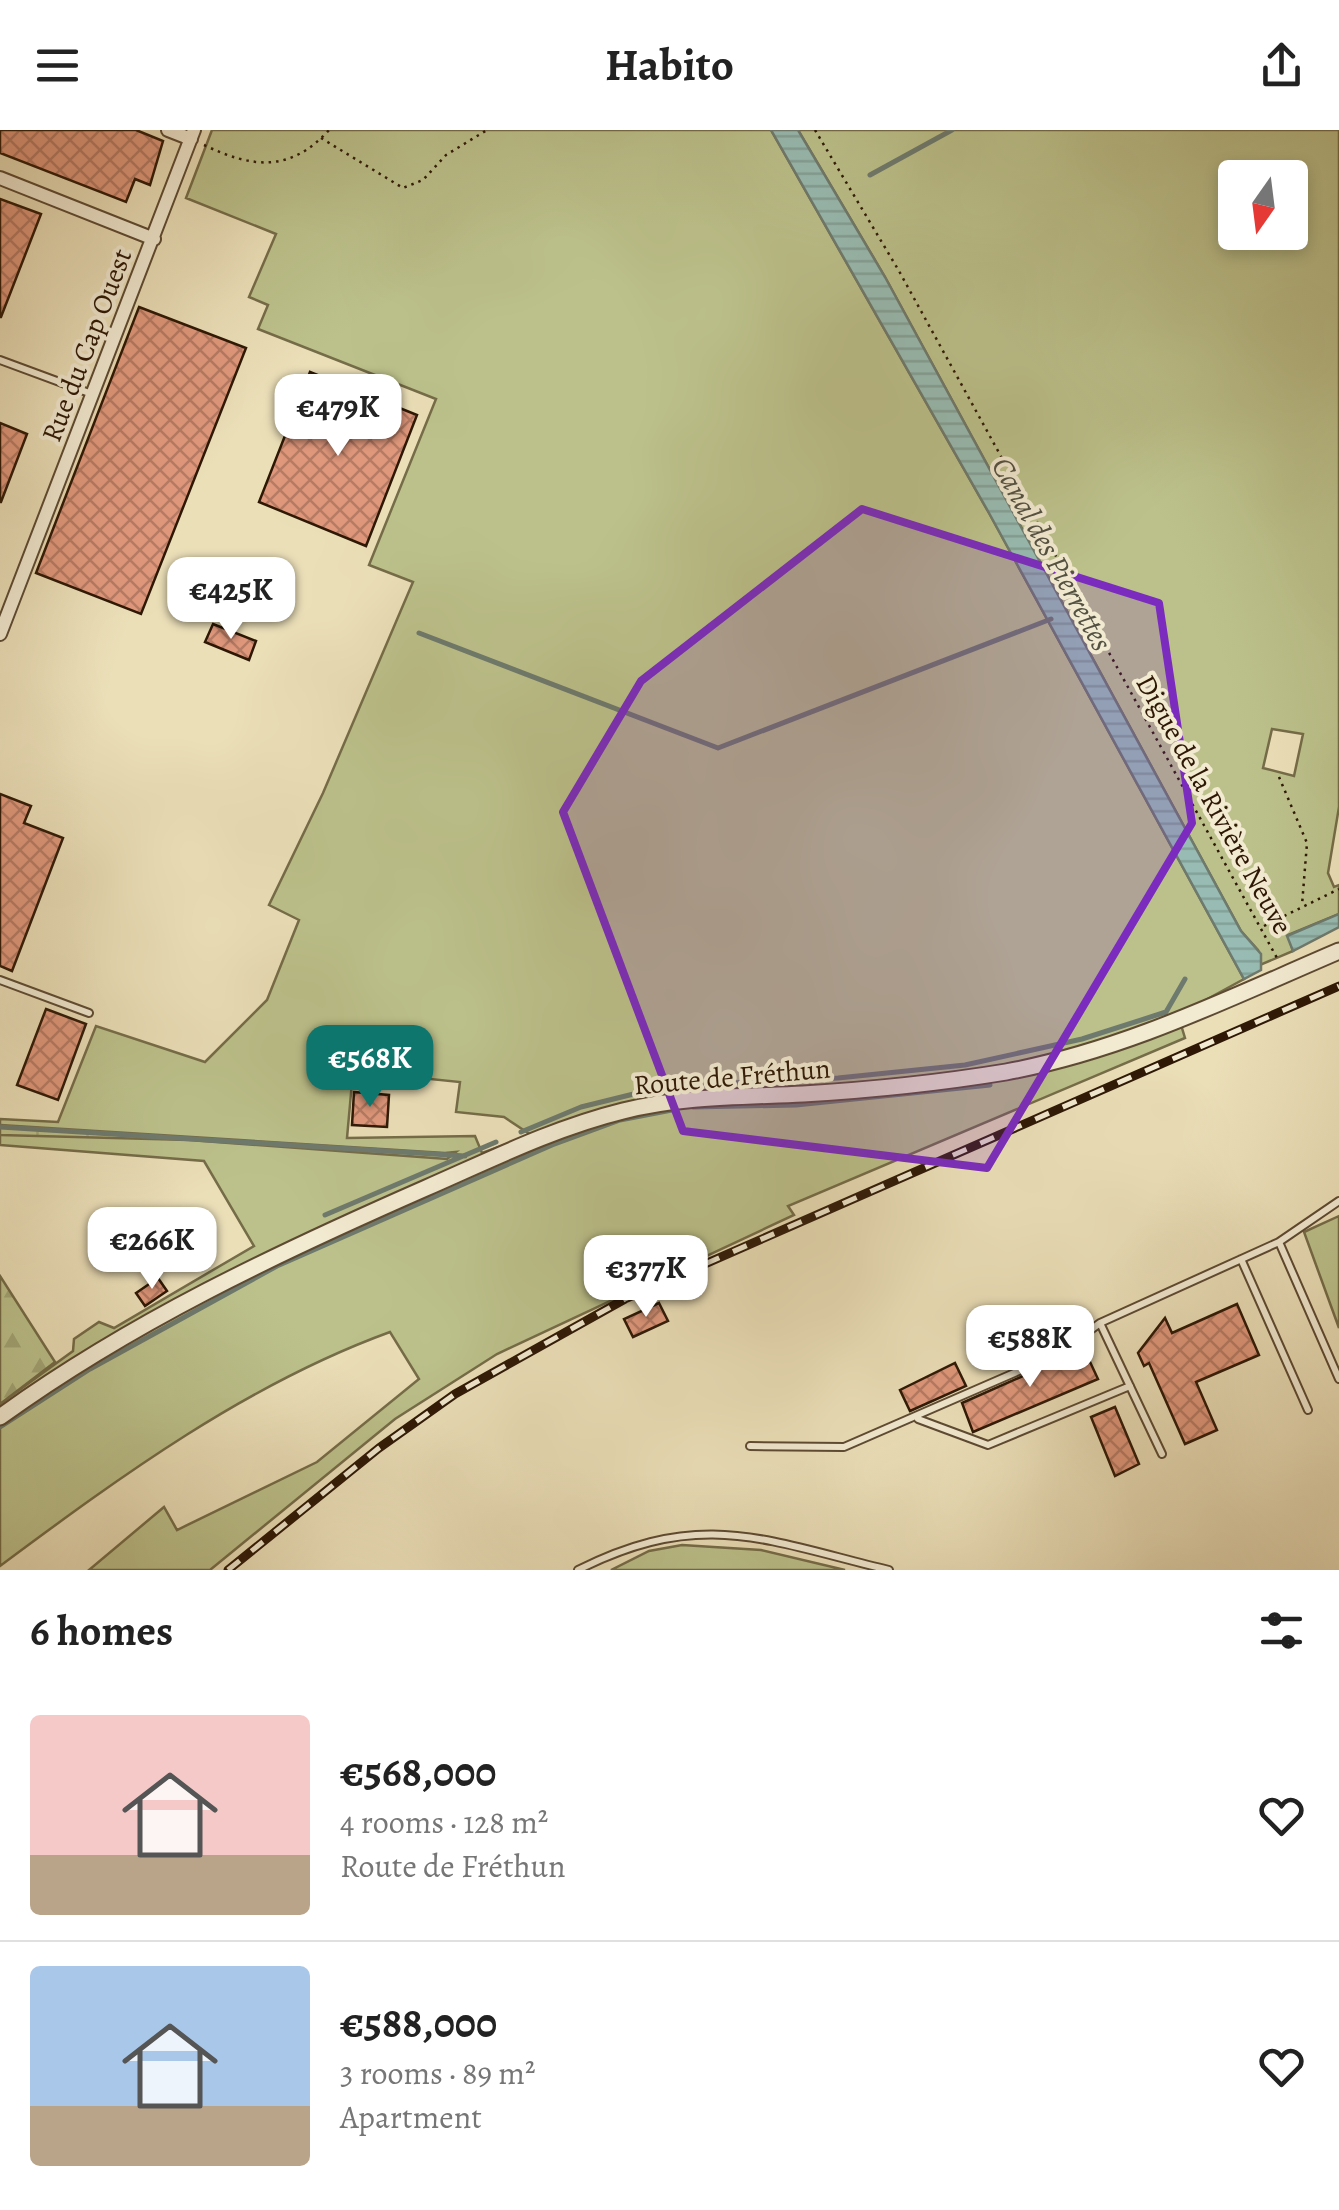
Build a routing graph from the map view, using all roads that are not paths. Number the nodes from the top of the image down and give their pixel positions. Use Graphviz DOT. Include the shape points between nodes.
graph roads {
  1 [pos="168,130"];
  2 [pos="192,134"];
  3 [pos="0,178"];
  4 [pos="154,239"];
  5 [pos="0,360"];
  6 [pos="94,395"];
  7 [pos="0,634"];
  8 [pos="1339,951"];
  9 [pos="0,980"];
  10 [pos="89,1013"];
  11 [pos="1339,1201"];
  12 [pos="1279,1242"];
  13 [pos="1241,1259"];
  14 [pos="1100,1323"];
  15 [pos="1339,1379"];
  16 [pos="1130,1386"];
  17 [pos="1308,1410"];
  18 [pos="0,1417"];
  19 [pos="917,1418"];
  20 [pos="750,1446"];
  21 [pos="1162,1454"];
  22 [pos="578,1570"];
  23 [pos="889,1570"];
  1 -- 2 [label="street"];
  2 -- 4 [label="street, Rue du Cap Ouest"];
  3 -- 4 [label="street"];
  4 -- 6 [label="street, Rue du Cap Ouest"];
  5 -- 6 [label="lane"];
  6 -- 7 [label="street, Rue du Cap Ouest"];
  8 -- 18 [label="street, Route de Fréthun" via="1130,1040 1004,1072 866,1089 694,1098 586,1122 224,1281"];
  9 -- 10 [label="lane"];
  11 -- 12 [label="lane"];
  12 -- 13 [label="lane"];
  12 -- 15 [label="lane"];
  13 -- 14 [label="lane"];
  13 -- 17 [label="lane"];
  14 -- 16 [label="lane"];
  14 -- 19 [label="lane" via="1058,1354"];
  16 -- 19 [label="lane" via="988,1445"];
  16 -- 21 [label="lane"];
  19 -- 20 [label="lane" via="844,1447"];
  22 -- 23 [label="lane" via="656,1539 710,1532"];
}
